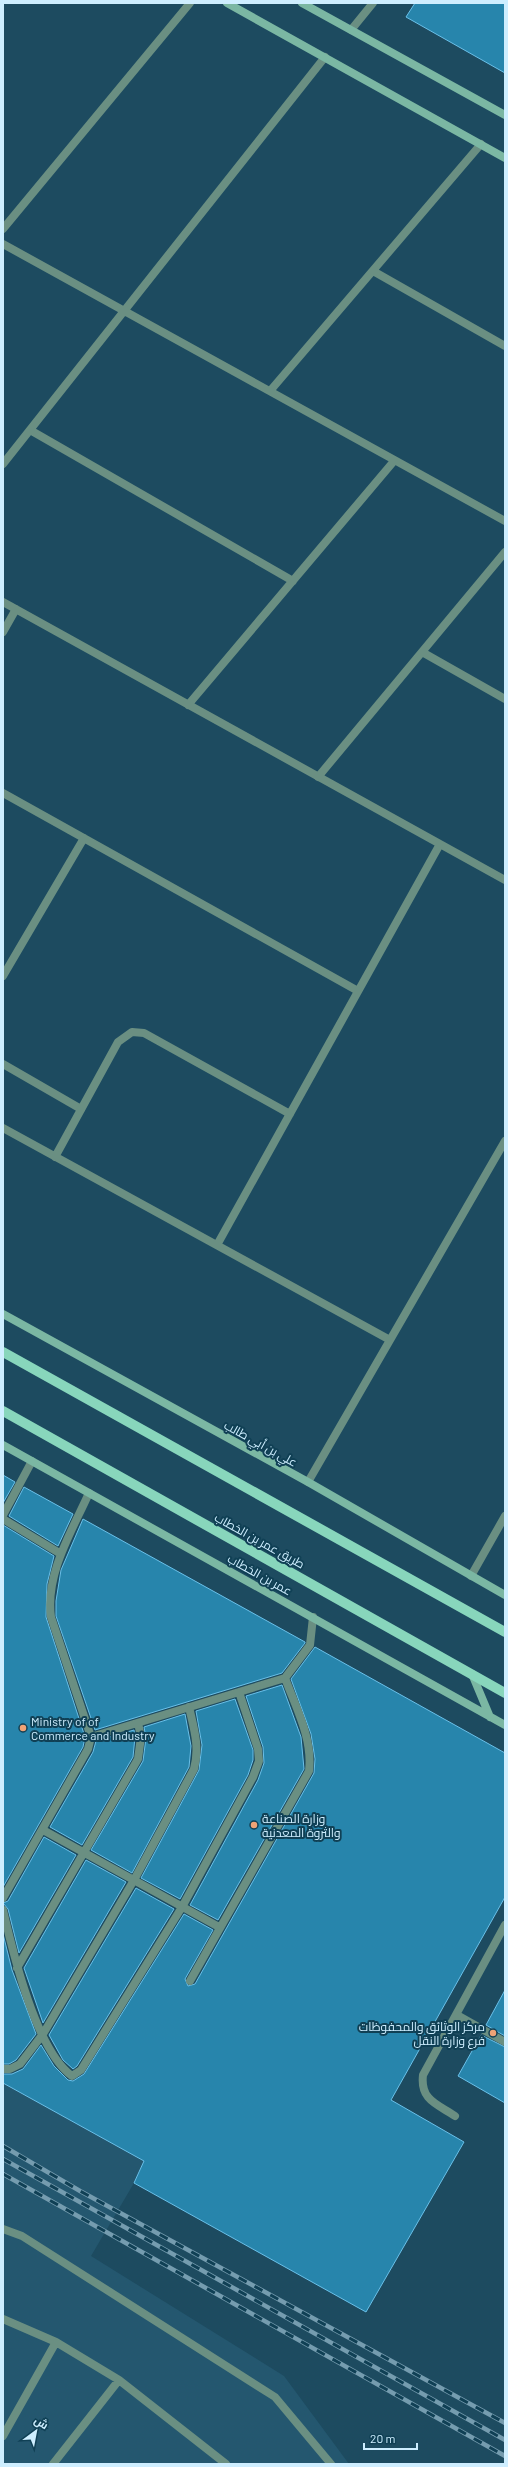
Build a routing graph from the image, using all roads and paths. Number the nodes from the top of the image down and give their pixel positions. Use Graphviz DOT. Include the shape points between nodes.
graph roads {
  1 [pos="190,3"];
  2 [pos="227,3"];
  3 [pos="302,3"];
  4 [pos="373,3"];
  5 [pos="351,30"];
  6 [pos="325,57"];
  7 [pos="505,115"];
  8 [pos="481,144"];
  9 [pos="505,158"];
  10 [pos="3,229"];
  11 [pos="3,244"];
  12 [pos="373,271"];
  13 [pos="125,310"];
  14 [pos="505,346"];
  15 [pos="270,391"];
  16 [pos="30,430"];
  17 [pos="394,460"];
  18 [pos="3,464"];
  19 [pos="505,521"];
  20 [pos="505,552"];
  21 [pos="293,581"];
  22 [pos="3,602"];
  23 [pos="16,610"];
  24 [pos="3,632"];
  25 [pos="422,652"];
  26 [pos="505,699"];
  27 [pos="188,705"];
  28 [pos="318,777"];
  29 [pos="3,793"];
  30 [pos="84,838"];
  31 [pos="440,844"];
  32 [pos="505,880"];
  33 [pos="3,976"];
  34 [pos="358,991"];
  35 [pos="3,1064"];
  36 [pos="81,1109"];
  37 [pos="290,1114"];
  38 [pos="3,1128"];
  39 [pos="505,1141"];
  40 [pos="55,1157"];
  41 [pos="217,1245"];
  42 [pos="3,1314"];
  43 [pos="390,1340"];
  44 [pos="3,1352"];
  45 [pos="3,1411"];
  46 [pos="3,1445"];
  47 [pos="32,1461"];
  48 [pos="308,1482"];
  49 [pos="89,1492"];
  50 [pos="3,1515"];
  51 [pos="505,1516"];
  52 [pos="3,1519"];
  53 [pos="61,1554"];
  54 [pos="471,1576"];
  55 [pos="505,1595"];
  56 [pos="313,1616"];
  57 [pos="505,1632"];
  58 [pos="472,1674"];
  59 [pos="285,1678"];
  60 [pos="239,1692"];
  61 [pos="505,1693"];
  62 [pos="190,1707"];
  63 [pos="490,1717"];
  64 [pos="138,1723"];
  65 [pos="505,1725"];
  66 [pos="91,1737"];
  67 [pos="43,1830"];
  68 [pos="83,1852"];
  69 [pos="134,1880"];
  70 [pos="3,1898"];
  71 [pos="182,1907"];
  72 [pos="3,1910"];
  73 [pos="505,1925"];
  74 [pos="219,1927"];
  75 [pos="17,1968"];
  76 [pos="190,1981"];
  77 [pos="457,2015"];
  78 [pos="43,2034"];
  79 [pos="505,2042"];
  80 [pos="3,2069"];
  81 [pos="455,2116"];
  82 [pos="3,2229"];
  83 [pos="3,2319"];
  84 [pos="56,2342"];
  85 [pos="119,2380"];
  86 [pos="3,2436"];
  87 [pos="53,2464"];
  88 [pos="226,2464"];
  89 [pos="331,2464"];
  1 -- 10 [label="street"];
  2 -- 6 [label="street"];
  3 -- 5 [label="street"];
  4 -- 5 [label="street"];
  5 -- 7 [label="street"];
  6 -- 8 [label="street"];
  6 -- 13 [label="street"];
  8 -- 9 [label="street"];
  8 -- 12 [label="street"];
  11 -- 13 [label="street"];
  12 -- 14 [label="street"];
  12 -- 15 [label="street"];
  13 -- 15 [label="street"];
  13 -- 16 [label="street"];
  15 -- 17 [label="street"];
  16 -- 18 [label="street"];
  16 -- 21 [label="street"];
  17 -- 19 [label="street"];
  17 -- 21 [label="street"];
  20 -- 25 [label="street"];
  21 -- 27 [label="street"];
  22 -- 23 [label="street"];
  23 -- 24 [label="street"];
  23 -- 27 [label="street"];
  25 -- 26 [label="street"];
  25 -- 28 [label="street"];
  27 -- 28 [label="street"];
  28 -- 31 [label="street"];
  29 -- 30 [label="street"];
  30 -- 33 [label="street"];
  30 -- 34 [label="street"];
  31 -- 32 [label="street"];
  31 -- 34 [label="street"];
  34 -- 37 [label="street"];
  35 -- 36 [label="street"];
  36 -- 37 [label="street" via="118,1042 127,1034 138,1032"];
  36 -- 40 [label="street"];
  37 -- 41 [label="street"];
  38 -- 40 [label="street"];
  39 -- 43 [label="street"];
  40 -- 41 [label="street"];
  41 -- 43 [label="street"];
  42 -- 48 [label="street, علي بن أبي طالب"];
  43 -- 48 [label="street"];
  44 -- 57 [label="main road"];
  45 -- 58 [label="main road, طريق عمر بن الخطاب"];
  46 -- 47 [label="street, عمر بن الخطاب"];
  47 -- 49 [label="street, عمر بن الخطاب"];
  47 -- 50 [label="street"];
  48 -- 54 [label="street, علي بن أبي طالب"];
  49 -- 53 [label="street"];
  49 -- 56 [label="street, عمر بن الخطاب"];
  51 -- 54 [label="street"];
  52 -- 53 [label="street"];
  53 -- 66 [label="street" via="49,1604 51,1617"];
  54 -- 55 [label="street, علي بن أبي طالب"];
  56 -- 59 [label="street" via="310,1645"];
  56 -- 63 [label="street, عمر بن الخطاب"];
  58 -- 61 [label="main road, طريق عمر بن الخطاب"];
  58 -- 63 [label="street"];
  59 -- 60 [label="street"];
  59 -- 74 [label="street" via="309,1743 309,1771"];
  60 -- 62 [label="street"];
  60 -- 71 [label="street" via="258,1749 259,1761 253,1777"];
  62 -- 64 [label="street"];
  62 -- 69 [label="street" via="198,1755 194,1769"];
  63 -- 65 [label="street, عمر بن الخطاب"];
  64 -- 66 [label="street"];
  64 -- 68 [label="street" via="141,1737 138,1759"];
  66 -- 67 [label="street" via="88,1749"];
  67 -- 68 [label="street"];
  67 -- 70 [label="street"];
  68 -- 69 [label="street"];
  68 -- 75 [label="street"];
  69 -- 71 [label="street"];
  69 -- 78 [label="street"];
  71 -- 74 [label="street"];
  71 -- 78 [label="street" via="81,2070 72,2076 62,2069"];
  72 -- 75 [label="street"];
  73 -- 77 [label="street"];
  74 -- 76 [label="street"];
  75 -- 78 [label="street"];
  77 -- 79 [label="street"];
  77 -- 81 [label="street" via="423,2075 422,2087 428,2099"];
  78 -- 80 [label="street" via="20,2064"];
  82 -- 89 [label="street" via="22,2236 275,2397"];
  83 -- 84 [label="street"];
  84 -- 85 [label="street"];
  84 -- 86 [label="street"];
  85 -- 87 [label="street"];
  85 -- 88 [label="street"];
}
